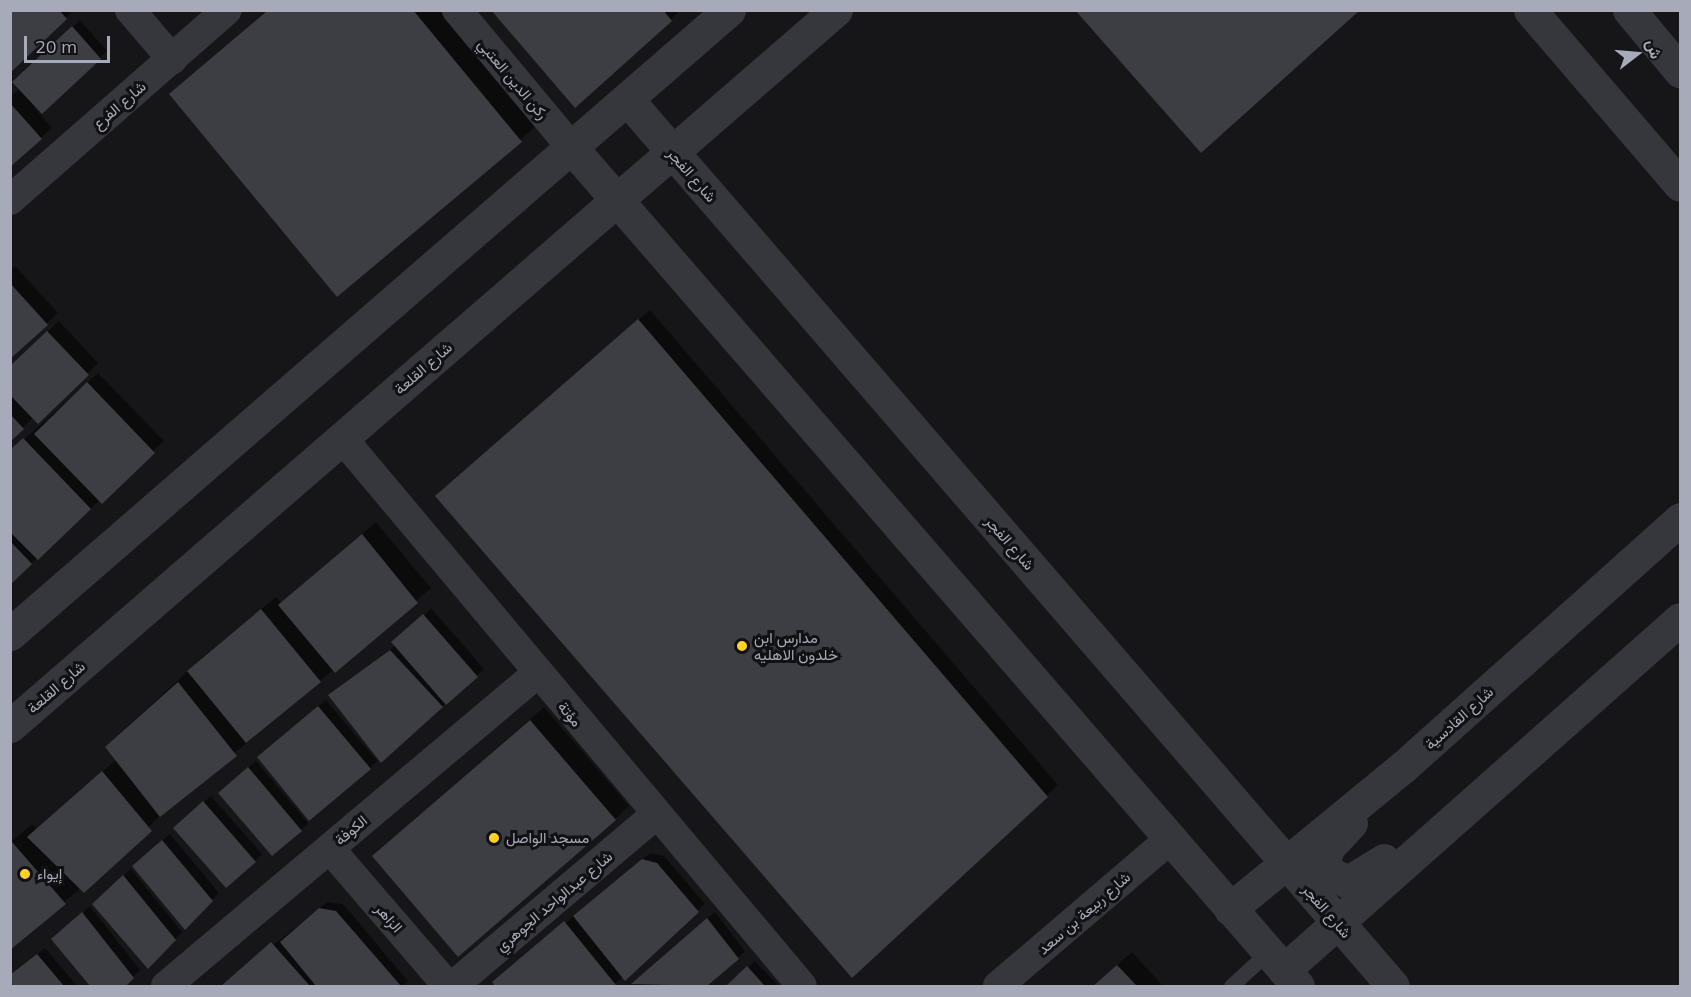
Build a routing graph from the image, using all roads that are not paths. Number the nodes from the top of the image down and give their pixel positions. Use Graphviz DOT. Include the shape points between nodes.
graph roads {
  1 [pos="130,10"];
  2 [pos="227,10"];
  3 [pos="457,10"];
  4 [pos="729,10"];
  5 [pos="836,10"];
  6 [pos="1530,10"];
  7 [pos="1629,10"];
  8 [pos="172,59"];
  9 [pos="1680,71"];
  10 [pos="627,99"];
  11 [pos="571,147"];
  12 [pos="671,150"];
  13 [pos="1680,185"];
  14 [pos="10,200"];
  15 [pos="618,200"];
  16 [pos="342,438"];
  17 [pos="1680,519"];
  18 [pos="1680,619"];
  19 [pos="10,634"];
  20 [pos="537,674"];
  21 [pos="10,726"];
  22 [pos="1403,767"];
  23 [pos="654,816"];
  24 [pos="1442,824"];
  25 [pos="1170,838"];
  26 [pos="330,849"];
  27 [pos="1284,861"];
  28 [pos="1230,909"];
  29 [pos="1336,921"];
  30 [pos="1283,970"];
  31 [pos="166,987"];
  32 [pos="448,987"];
  33 [pos="453,987"];
  34 [pos="802,987"];
  35 [pos="998,987"];
  36 [pos="1231,987"];
  37 [pos="1393,987"];
  1 -- 8 [label="street"];
  2 -- 8 [label="street, شارع الفرع"];
  3 -- 11 [label="street, ركن الدين العتبي"];
  4 -- 10 [label="street"];
  5 -- 12 [label="street, شارع القلعة"];
  6 -- 13 [label="street"];
  7 -- 9 [label="street"];
  8 -- 14 [label="street, شارع الفرع"];
  10 -- 11 [label="street"];
  10 -- 12 [label="street, شارع الفجر"];
  11 -- 15 [label="street"];
  11 -- 19 [label="street"];
  12 -- 15 [label="street, شارع القلعة"];
  12 -- 27 [label="street, شارع الفجر"];
  15 -- 16 [label="street, شارع القلعة"];
  15 -- 25 [label="street"];
  16 -- 20 [label="street, مؤتة"];
  16 -- 21 [label="street, شارع القلعة"];
  17 -- 22 [label="street, شارع القادسية"];
  18 -- 24 [label="street"];
  20 -- 23 [label="street, مؤتة"];
  20 -- 26 [label="street, الكوفة"];
  22 -- 24 [label="street" via="1328,848 1324,861 1328,872 1348,882"];
  22 -- 27 [label="street, شارع القادسية"];
  23 -- 33 [label="street, شارع عبدالواحد الجوهري"];
  23 -- 34 [label="street, مؤتة"];
  24 -- 29 [label="street"];
  25 -- 28 [label="street"];
  25 -- 35 [label="street, شارع ربيعة بن سعد"];
  26 -- 31 [label="street, الكوفة"];
  26 -- 32 [label="street, الزاهر"];
  27 -- 28 [label="street, شارع القادسية"];
  27 -- 29 [label="street, شارع الفجر"];
  28 -- 30 [label="street"];
  29 -- 30 [label="street"];
  29 -- 37 [label="street, شارع الفجر"];
  30 -- 36 [label="lane"];
}
